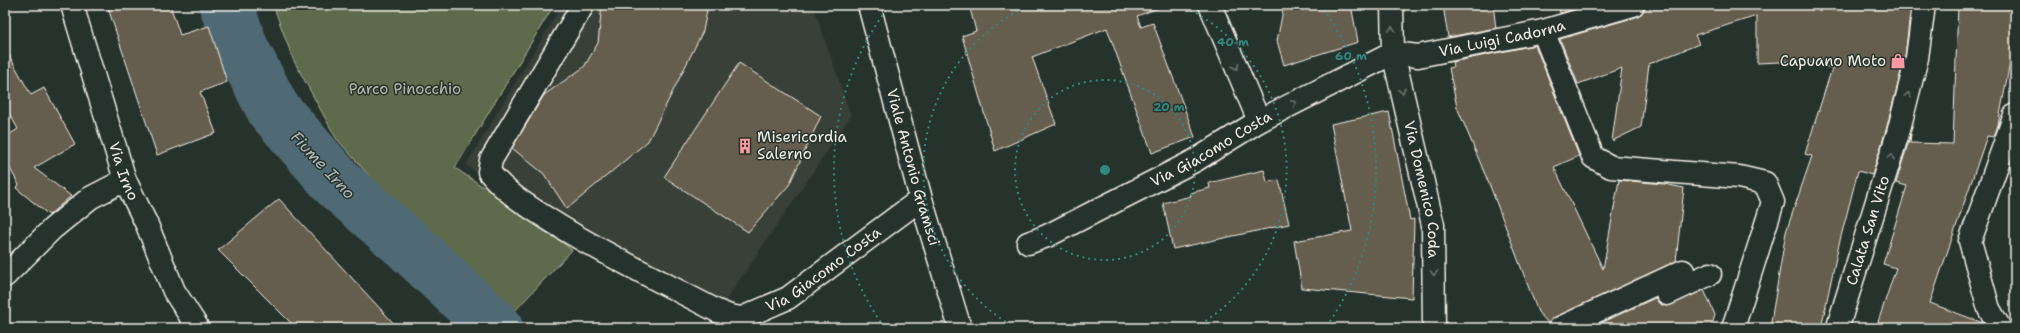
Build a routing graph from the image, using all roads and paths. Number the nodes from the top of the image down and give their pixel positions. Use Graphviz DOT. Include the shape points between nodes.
graph roads {
  1 [pos="72,5"];
  2 [pos="583,5"];
  3 [pos="869,5"];
  4 [pos="1210,5"];
  5 [pos="1392,5"];
  6 [pos="1633,5"];
  7 [pos="1924,5"];
  8 [pos="1543,32"];
  9 [pos="1393,53"];
  10 [pos="2015,115"];
  11 [pos="1259,121"];
  12 [pos="125,180"];
  13 [pos="921,199"];
  14 [pos="1028,243"];
  15 [pos="1683,271"];
  16 [pos="1710,274"];
  17 [pos="5,276"];
  18 [pos="198,328"];
  19 [pos="960,328"];
  20 [pos="1434,328"];
  21 [pos="1560,328"];
  22 [pos="1594,328"];
  23 [pos="1733,328"];
  24 [pos="1840,328"];
  25 [pos="2000,328"];
  1 -- 12 [label="street, Via Irno"];
  2 -- 13 [label="street, Via Giacomo Costa" via="491,160 490,172 507,190 543,216 603,252 717,311 742,318 788,298"];
  3 -- 13 [label="street, Viale Antonio Gramsci"];
  4 -- 11 [label="street, one-way"];
  9 -- 5 [label="street, Via Domenico Coda, one-way"];
  6 -- 8 [label="street, Via Luigi Cadorna"];
  24 -- 7 [label="street, Calata San Vito, one-way" via="1839,323 1898,133 1917,58"];
  8 -- 9 [label="street, Via Luigi Cadorna" via="1418,56"];
  8 -- 23 [label="street" via="1593,157 1611,167 1739,177 1765,183 1773,202"];
  11 -- 9 [label="street, Via Giacomo Costa, one-way"];
  9 -- 20 [label="street, Via Domenico Coda, one-way" via="1433,225"];
  10 -- 25 [label="street" via="1970,241 1989,309"];
  11 -- 14 [label="street, Via Giacomo Costa" via="1196,160 1047,236"];
  12 -- 17 [label="street" via="90,198 52,229"];
  12 -- 18 [label="street, Via Irno" via="174,291"];
  13 -- 19 [label="street, Viale Antonio Gramsci"];
  15 -- 21 [label="street"];
  16 -- 22 [label="street"];
}
